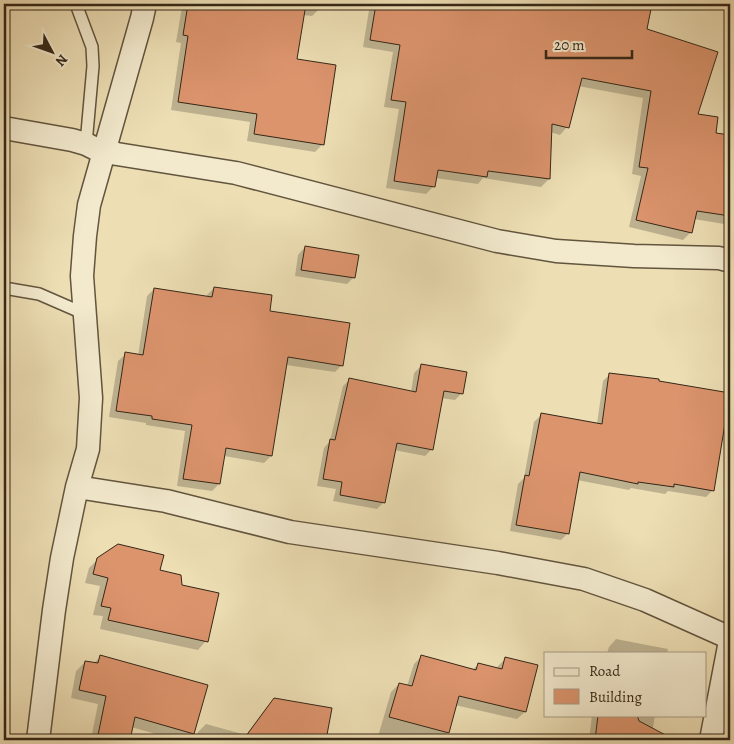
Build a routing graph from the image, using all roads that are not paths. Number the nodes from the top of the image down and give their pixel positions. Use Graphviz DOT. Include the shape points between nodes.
graph roads {
  1 [pos="76,4"];
  2 [pos="145,4"];
  3 [pos="4,128"];
  4 [pos="95,148"];
  5 [pos="730,261"];
  6 [pos="4,288"];
  7 [pos="85,314"];
  8 [pos="77,487"];
  9 [pos="730,640"];
  10 [pos="38,740"];
  11 [pos="711,740"];
  1 -- 4 [label="lane" via="92,47"];
  2 -- 4 [label="street"];
  3 -- 4 [label="street" via="72,140"];
  4 -- 5 [label="street" via="236,173 505,242 556,251"];
  4 -- 7 [label="street" via="84,236 82,276"];
  6 -- 7 [label="lane" via="39,294"];
  7 -- 8 [label="street" via="90,424 88,449"];
  8 -- 9 [label="street" via="166,500 290,532 584,579 645,600"];
  8 -- 10 [label="street" via="62,558"];
  9 -- 11 [label="street"];
}
